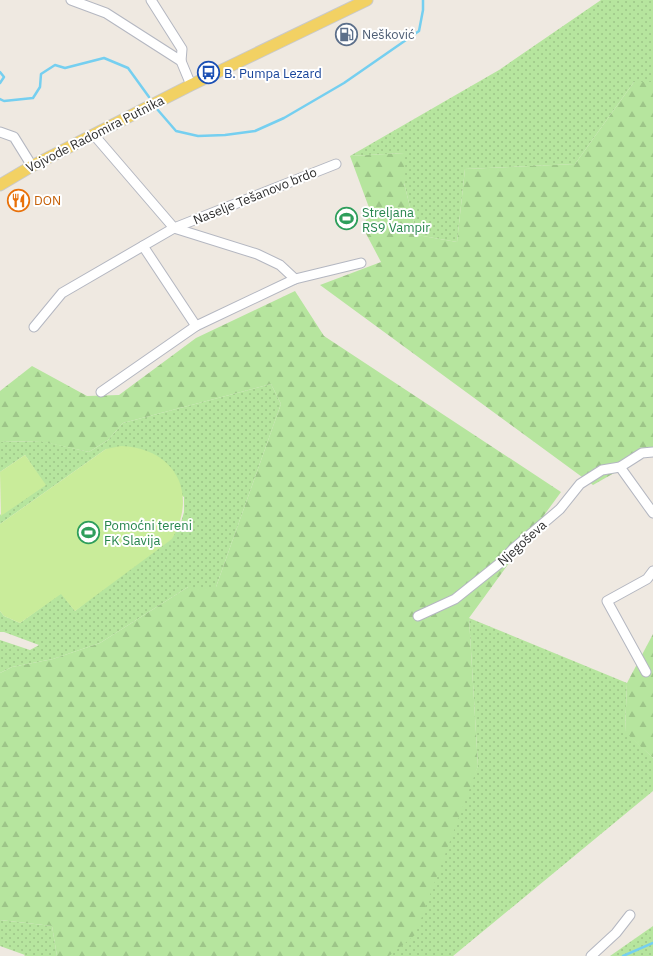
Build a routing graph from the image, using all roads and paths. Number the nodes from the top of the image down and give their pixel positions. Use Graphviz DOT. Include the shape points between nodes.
graph roads {
  1 [pos="71,0"];
  2 [pos="151,0"];
  3 [pos="367,0"];
  4 [pos="181,61"];
  5 [pos="191,85"];
  6 [pos="0,132"];
  7 [pos="94,135"];
  8 [pos="336,164"];
  9 [pos="32,166"];
  10 [pos="0,185"];
  11 [pos="174,228"];
  12 [pos="143,246"];
  13 [pos="362,263"];
  14 [pos="295,279"];
  15 [pos="196,326"];
  16 [pos="34,327"];
  17 [pos="101,392"];
  18 [pos="653,452"];
  19 [pos="620,467"];
  20 [pos="653,513"];
  21 [pos="653,571"];
  22 [pos="418,616"];
  23 [pos="646,672"];
  24 [pos="630,915"];
  25 [pos="591,956"];
  1 -- 4 [label="street" via="106,13"];
  2 -- 4 [label="street" via="182,49"];
  3 -- 5 [label="main road, Vojvode Radomira Putnika"];
  4 -- 5 [label="street"];
  5 -- 7 [label="main road, Vojvode Radomira Putnika"];
  6 -- 9 [label="street" via="14,137"];
  7 -- 9 [label="main road, Vojvode Radomira Putnika"];
  7 -- 11 [label="street"];
  8 -- 11 [label="street, Naselje Tešanovo brdo"];
  9 -- 10 [label="main road, Vojvode Radomira Putnika"];
  11 -- 12 [label="street, Naselje Tešanovo brdo"];
  11 -- 14 [label="street, Naselje Tešanovo brdo" via="257,254 280,265"];
  12 -- 15 [label="street"];
  12 -- 16 [label="street, Naselje Tešanovo brdo" via="62,293"];
  13 -- 14 [label="street"];
  14 -- 15 [label="street"];
  15 -- 17 [label="street"];
  18 -- 19 [label="street, Njegoševa" via="642,453"];
  19 -- 20 [label="street"];
  19 -- 22 [label="street, Njegoševa" via="602,470 580,484 560,509 500,563 455,599"];
  21 -- 23 [label="street" via="647,579 607,601"];
  24 -- 25 [label="street" via="616,933"];
}
